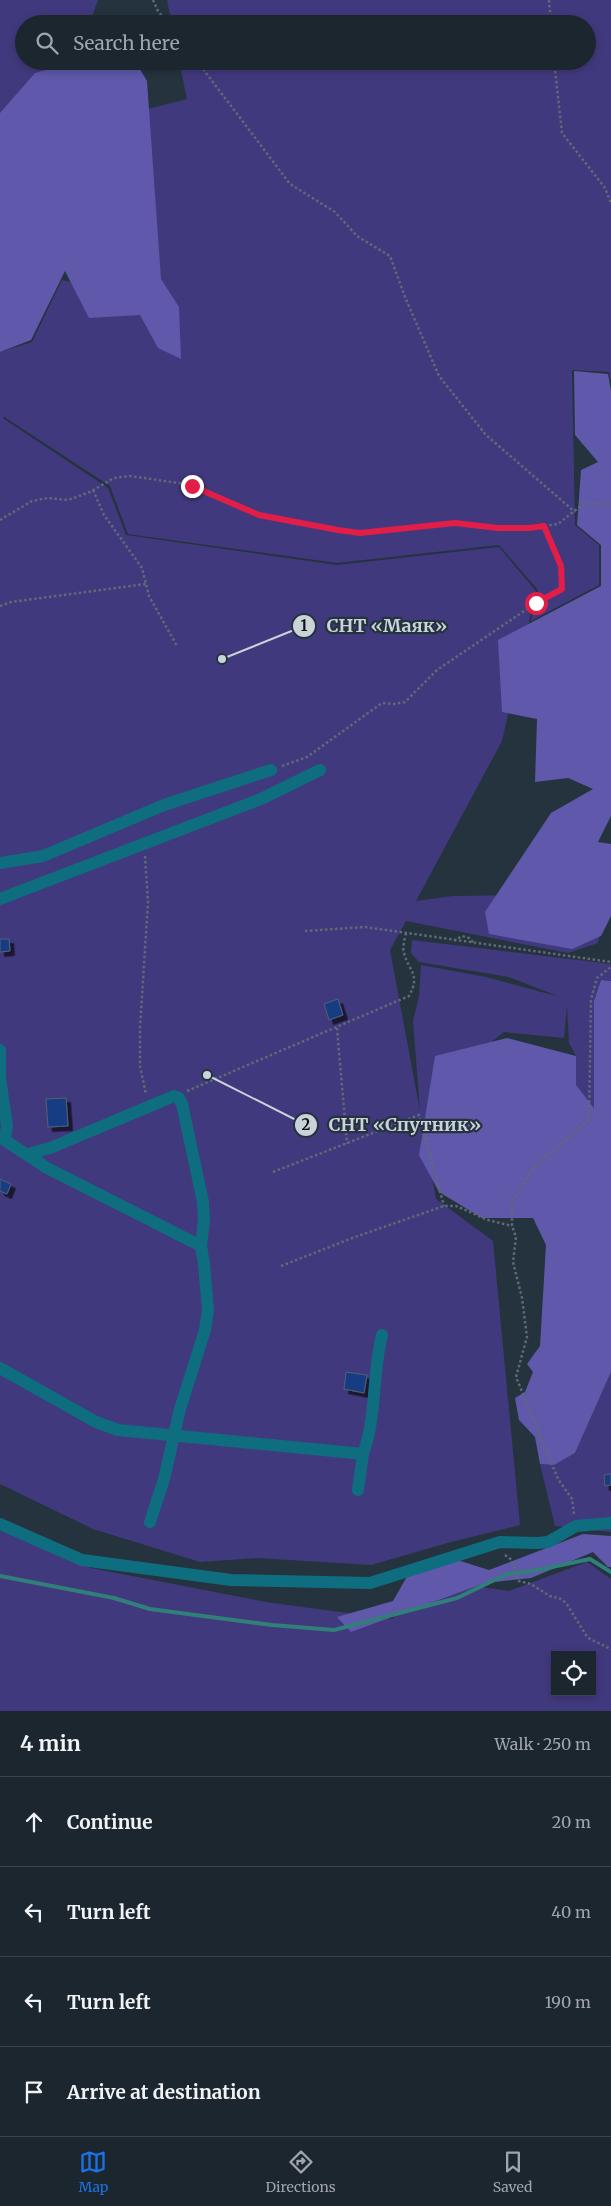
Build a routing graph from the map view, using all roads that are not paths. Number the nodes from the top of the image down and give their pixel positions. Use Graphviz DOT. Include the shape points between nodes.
graph roads {
  1 [pos="271,770"];
  2 [pos="320,770"];
  3 [pos="0,863"];
  4 [pos="0,899"];
  5 [pos="0,1050"];
  6 [pos="2,1138"];
  7 [pos="28,1154"];
  8 [pos="201,1246"];
  9 [pos="382,1334"];
  10 [pos="0,1368"];
  11 [pos="175,1435"];
  12 [pos="363,1454"];
  13 [pos="358,1490"];
  14 [pos="150,1522"];
  15 [pos="611,1523"];
  16 [pos="0,1524"];
  1 -- 3 [label="street" via="164,805 43,856"];
  2 -- 4 [label="street" via="261,799"];
  5 -- 6 [label="street" via="0,1078 7,1126"];
  6 -- 7 [label="street"];
  7 -- 8 [label="street" via="47,1168"];
  7 -- 8 [label="street" via="50,1148 174,1096 179,1098 203,1202"];
  8 -- 11 [label="street" via="208,1310"];
  9 -- 12 [label="street"];
  10 -- 11 [label="street" via="109,1427"];
  11 -- 12 [label="street"];
  11 -- 14 [label="street"];
  12 -- 13 [label="street"];
  15 -- 16 [label="street" via="576,1526 548,1542 500,1542 370,1583 231,1580 82,1560"];
}
